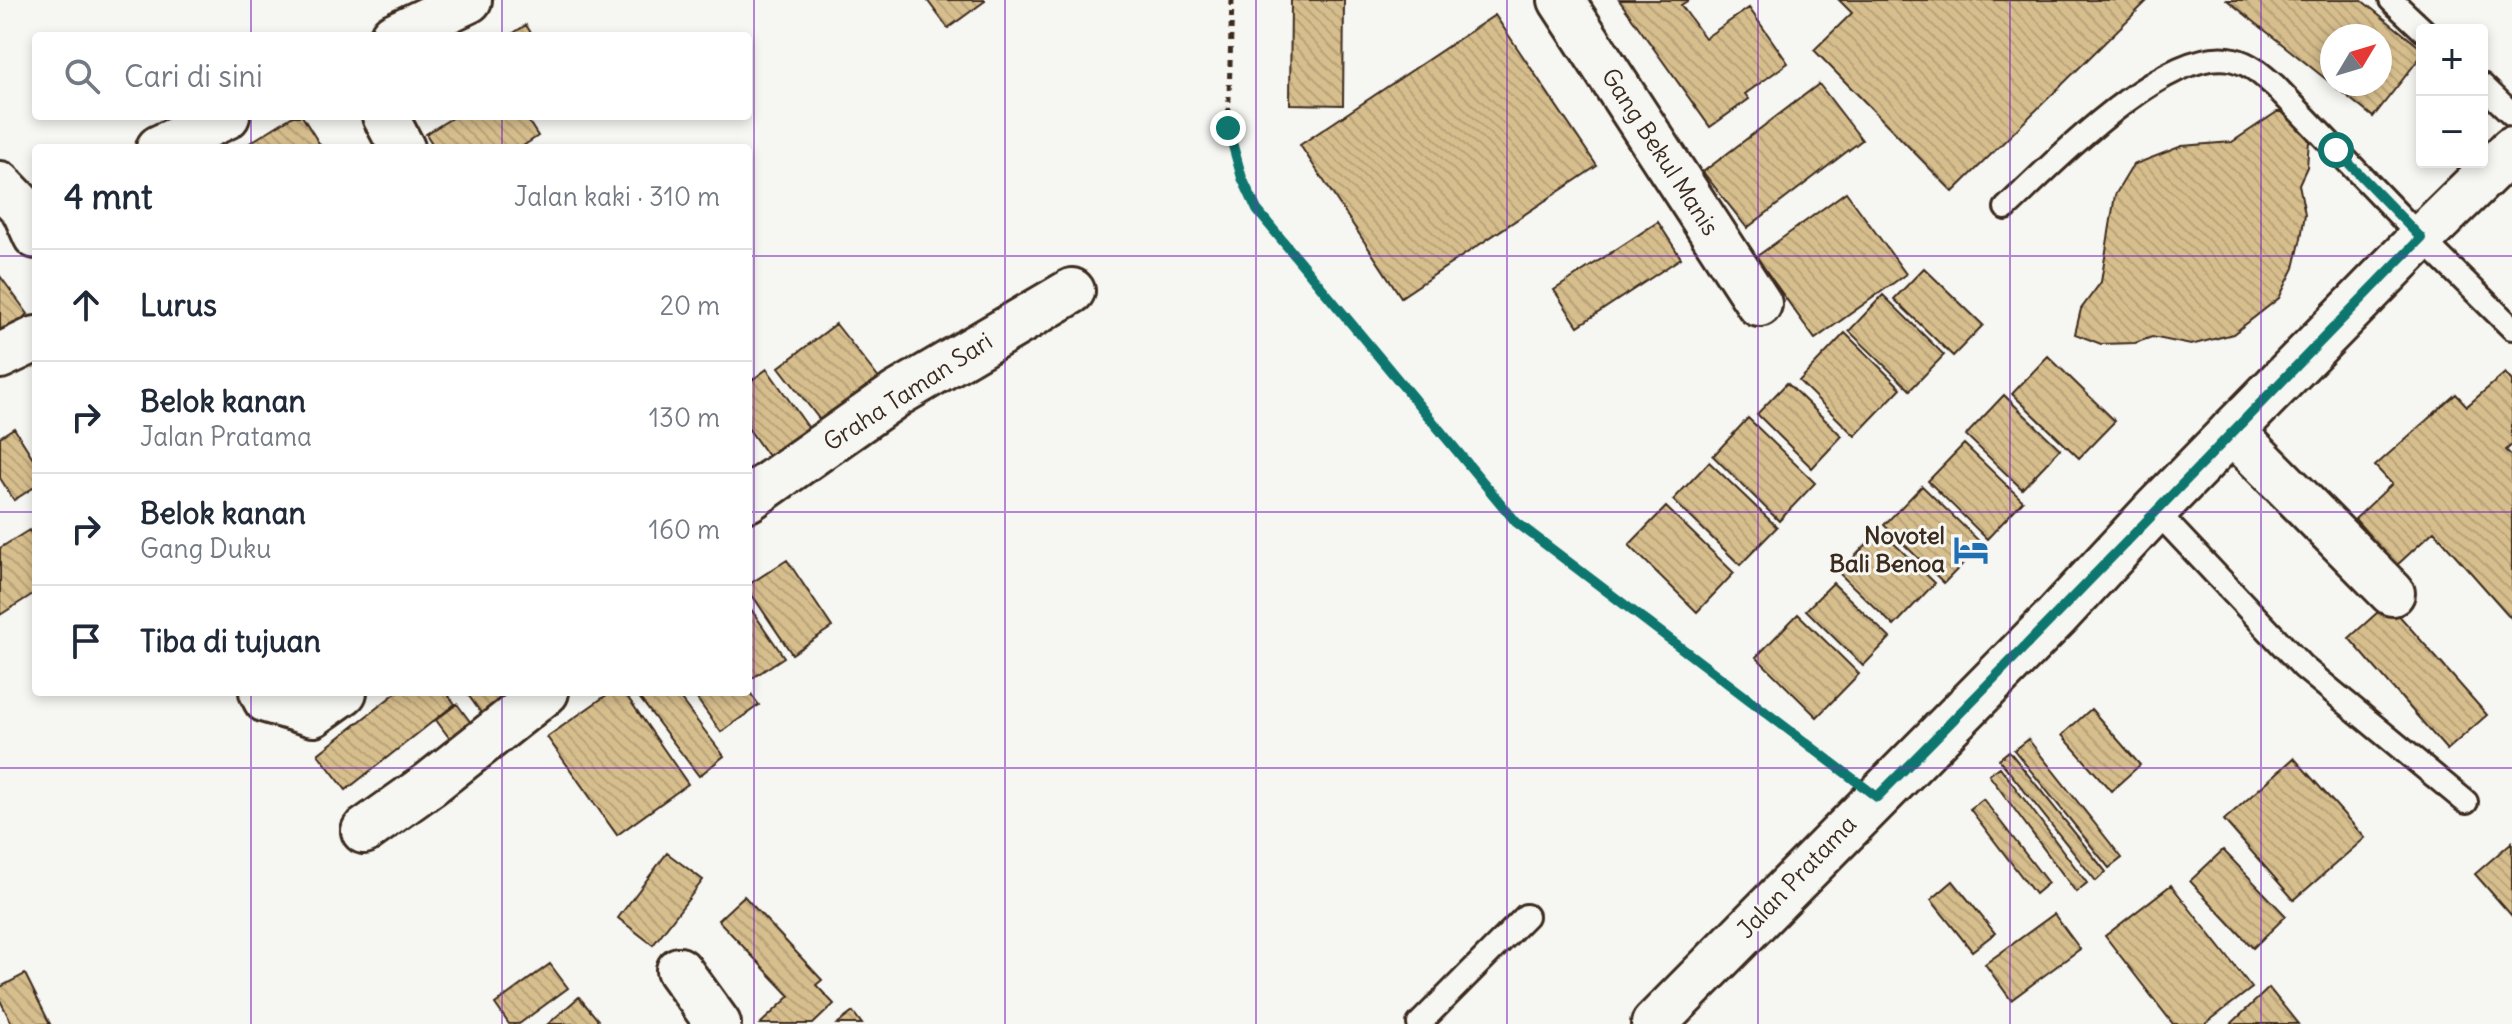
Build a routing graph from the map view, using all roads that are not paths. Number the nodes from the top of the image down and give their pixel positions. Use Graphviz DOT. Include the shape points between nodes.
graph roads {
  1 [pos="469,0"];
  2 [pos="1561,0"];
  3 [pos="2391,0"];
  4 [pos="2417,24"];
  5 [pos="401,32"];
  6 [pos="2488,91"];
  7 [pos="2512,114"];
  8 [pos="218,120"];
  9 [pos="387,120"];
  10 [pos="168,144"];
  11 [pos="400,144"];
  12 [pos="2512,149"];
  13 [pos="2006,208"];
  14 [pos="2421,238"];
  15 [pos="1072,291"];
  16 [pos="1759,304"];
  17 [pos="2512,328"];
  18 [pos="32,341"];
  19 [pos="0,356"];
  20 [pos="2232,431"];
  21 [pos="752,496"];
  22 [pos="2155,510"];
  23 [pos="2392,593"];
  24 [pos="264,696"];
  25 [pos="338,696"];
  26 [pos="541,696"];
  27 [pos="2466,802"];
  28 [pos="364,831"];
  29 [pos="1526,916"];
  30 [pos="679,970"];
  31 [pos="718,1024"];
  32 [pos="1419,1024"];
  33 [pos="1654,1024"];
  1 -- 5 [label="street"];
  2 -- 16 [label="street, Gang Bekul Manis"];
  3 -- 4 [label="lane"];
  6 -- 7 [label="lane"];
  8 -- 10 [label="street"];
  9 -- 11 [label="street"];
  12 -- 14 [label="street, Jalan Pratama"];
  13 -- 14 [label="lane" via="2101,120 2169,72 2216,58 2232,59 2251,65 2275,86"];
  14 -- 17 [label="lane"];
  14 -- 20 [label="street, Jalan Pratama"];
  15 -- 21 [label="street, Graha Taman Sari" via="897,394"];
  18 -- 19 [label="street"];
  20 -- 22 [label="street, Jalan Pratama"];
  20 -- 23 [label="street"];
  22 -- 27 [label="lane" via="2303,667"];
  22 -- 33 [label="street, Jalan Pratama"];
  24 -- 25 [label="street" via="313,714"];
  26 -- 28 [label="street"];
  29 -- 32 [label="lane"];
  30 -- 31 [label="street"];
}
